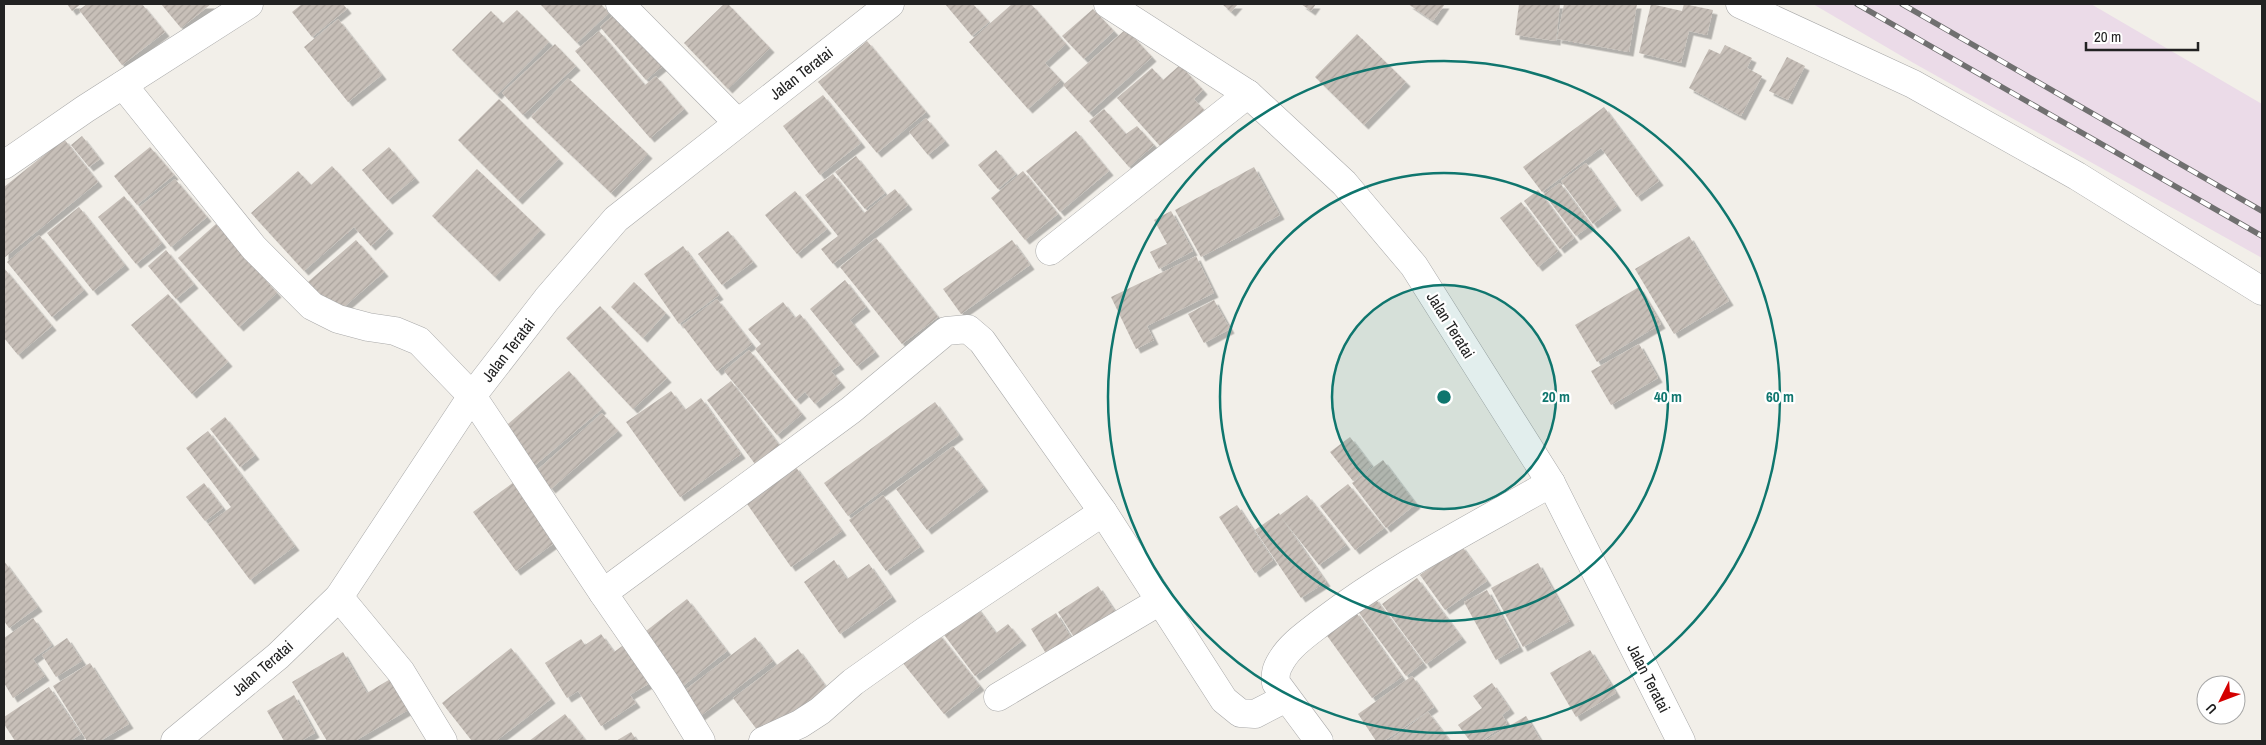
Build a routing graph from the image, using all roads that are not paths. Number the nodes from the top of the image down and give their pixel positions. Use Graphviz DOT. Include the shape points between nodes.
graph roads {
  1 [pos="249,4"];
  2 [pos="620,4"];
  3 [pos="890,4"];
  4 [pos="1108,4"];
  5 [pos="1740,4"];
  6 [pos="123,85"];
  7 [pos="1248,94"];
  8 [pos="737,122"];
  9 [pos="4,165"];
  10 [pos="1050,251"];
  11 [pos="2262,291"];
  12 [pos="472,396"];
  13 [pos="1551,483"];
  14 [pos="1103,512"];
  15 [pos="603,593"];
  16 [pos="339,597"];
  17 [pos="1160,601"];
  18 [pos="998,697"];
  19 [pos="1286,698"];
  20 [pos="175,741"];
  21 [pos="443,741"];
  22 [pos="702,741"];
  23 [pos="763,741"];
  24 [pos="1319,741"];
  25 [pos="1681,741"];
  1 -- 6 [label="street"];
  2 -- 8 [label="street"];
  3 -- 8 [label="street, Jalan Teratai"];
  4 -- 7 [label="street, Jalan Teratai"];
  5 -- 11 [label="street" via="1913,84 2077,176"];
  6 -- 9 [label="street"];
  6 -- 12 [label="street" via="254,248 312,306 338,319 394,330 419,341"];
  7 -- 10 [label="street"];
  7 -- 13 [label="street, Jalan Teratai" via="1344,183 1414,266"];
  8 -- 12 [label="street, Jalan Teratai" via="616,219 547,299"];
  12 -- 15 [label="street"];
  12 -- 16 [label="street, Jalan Teratai"];
  13 -- 19 [label="street" via="1397,571 1339,609 1300,640 1281,660 1275,673 1276,682"];
  13 -- 25 [label="street, Jalan Teratai"];
  14 -- 15 [label="street" via="982,341 968,329 958,329 946,331 851,410"];
  14 -- 17 [label="street"];
  14 -- 23 [label="street" via="925,631 800,724"];
  15 -- 22 [label="street"];
  16 -- 20 [label="street, Jalan Teratai" via="278,656"];
  16 -- 21 [label="street" via="401,672"];
  17 -- 18 [label="street"];
  17 -- 19 [label="street" via="1224,700 1240,713 1255,714"];
  19 -- 24 [label="street"];
}
